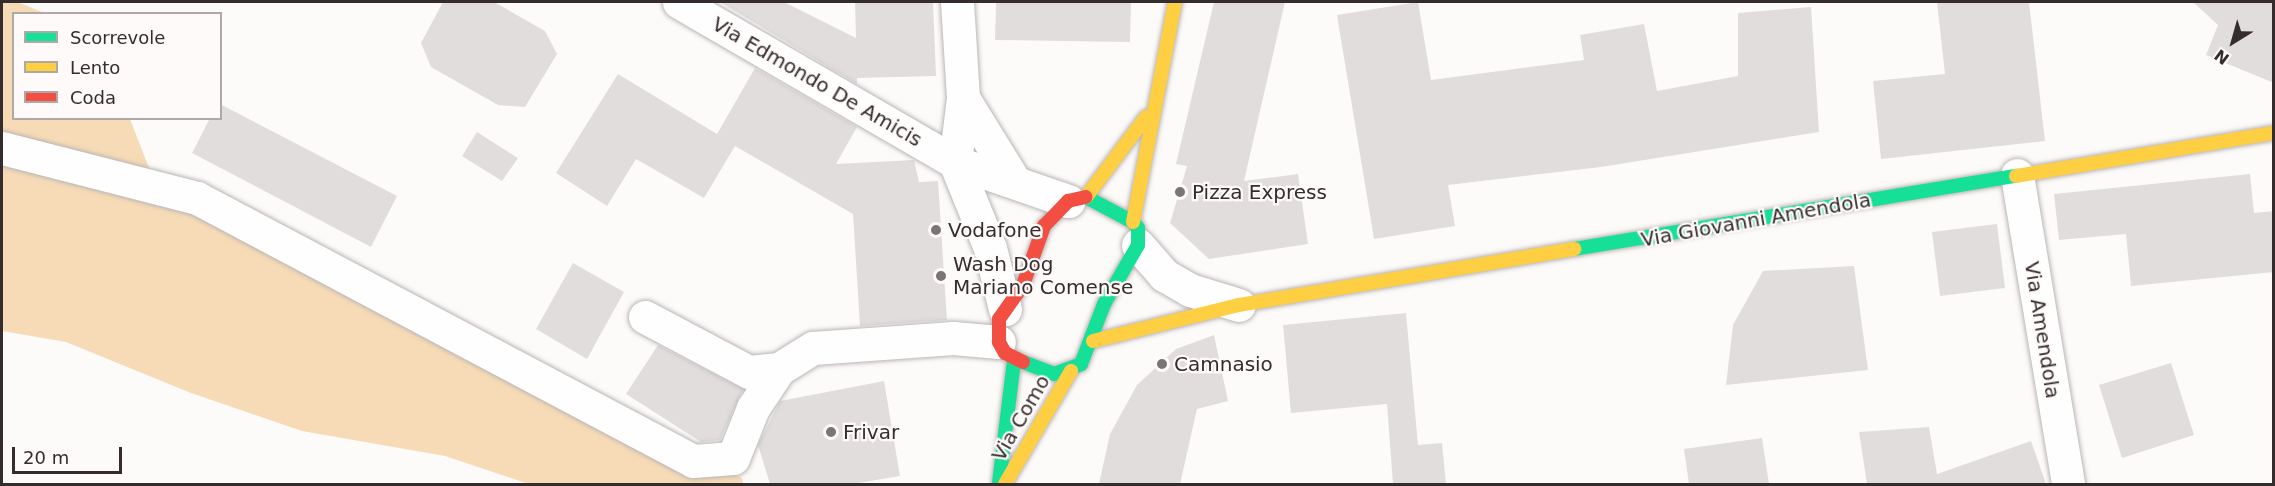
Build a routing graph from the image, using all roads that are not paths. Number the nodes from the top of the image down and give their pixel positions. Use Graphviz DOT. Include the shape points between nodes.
graph roads {
  1 [pos="679,2"];
  2 [pos="957,2"];
  3 [pos="1176,2"];
  4 [pos="963,99"];
  5 [pos="1153,106"];
  6 [pos="2274,133"];
  7 [pos="2,148"];
  8 [pos="955,162"];
  9 [pos="2017,175"];
  10 [pos="1013,179"];
  11 [pos="1077,199"];
  12 [pos="1135,233"];
  13 [pos="1239,305"];
  14 [pos="1005,309"];
  15 [pos="645,317"];
  16 [pos="1093,341"];
  17 [pos="1006,351"];
  18 [pos="779,369"];
  19 [pos="1071,371"];
  20 [pos="998,484"];
  21 [pos="1005,484"];
  22 [pos="2068,484"];
  1 -- 8 [label="street, Via Edmondo De Amicis"];
  2 -- 4 [label="street"];
  3 -- 5 [label="street, Via Como"];
  4 -- 8 [label="street"];
  4 -- 10 [label="street"];
  5 -- 11 [label="street"];
  5 -- 12 [label="street, Via Como"];
  6 -- 9 [label="street, Via Giovanni Amendola"];
  7 -- 18 [label="street" via="197,198 693,461 733,458 753,408"];
  8 -- 10 [label="street, Via Edmondo De Amicis"];
  8 -- 14 [label="street" via="990,248"];
  9 -- 13 [label="street, Via Giovanni Amendola"];
  9 -- 22 [label="street, Via Amendola"];
  10 -- 11 [label="street, Via Edmondo De Amicis" via="1031,190"];
  11 -- 12 [label="street"];
  11 -- 14 [label="street" via="1044,226 1023,285"];
  12 -- 13 [label="street, Via Giovanni Amendola" via="1164,275 1190,290"];
  12 -- 16 [label="street, Via Como" via="1104,304"];
  13 -- 16 [label="street, Via Giovanni Amendola"];
  14 -- 17 [label="street, Via Como" via="997,327"];
  15 -- 18 [label="street" via="749,372"];
  16 -- 19 [label="street, Via Como" via="1081,364"];
  17 -- 18 [label="street" via="953,338 813,348"];
  17 -- 19 [label="street" via="1042,372"];
  17 -- 20 [label="street, Via Como"];
  19 -- 21 [label="street, Via Como"];
}
